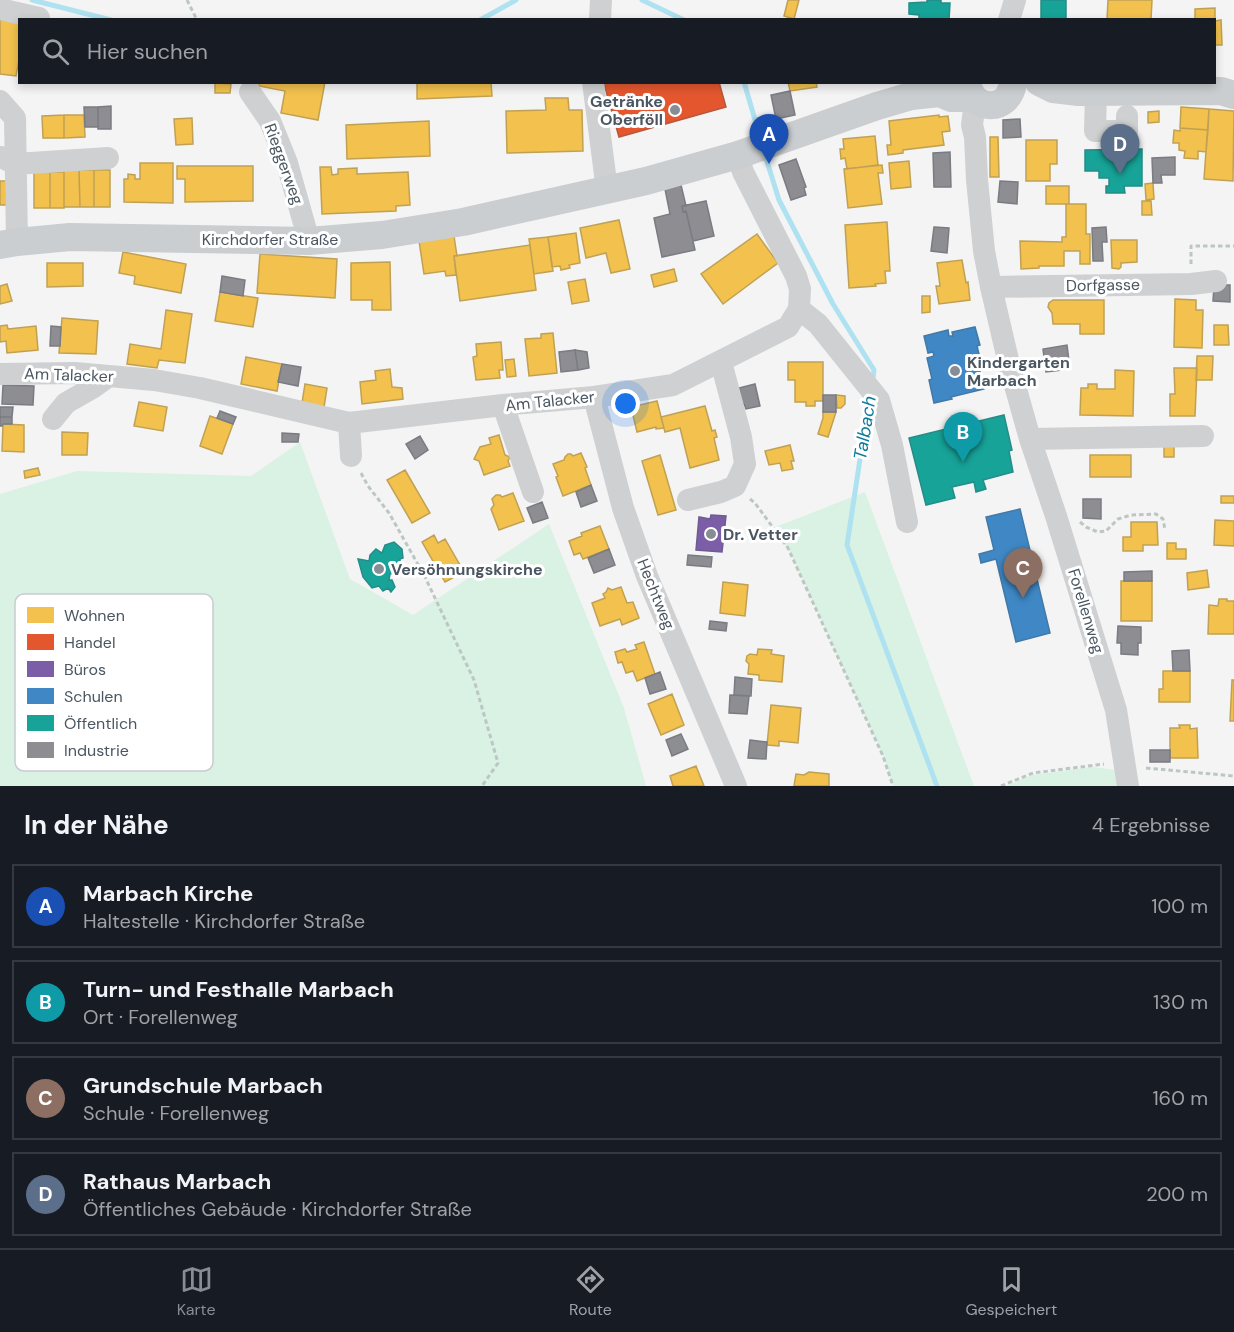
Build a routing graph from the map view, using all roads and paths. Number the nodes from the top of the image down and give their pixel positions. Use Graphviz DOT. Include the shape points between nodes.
graph roads {
  1 [pos="187,0"];
  2 [pos="1015,0"];
  3 [pos="0,9"];
  4 [pos="39,18"];
  5 [pos="196,18"];
  6 [pos="1010,18"];
  7 [pos="593,84"];
  8 [pos="1046,86"];
  9 [pos="1230,90"];
  10 [pos="249,92"];
  11 [pos="979,92"];
  12 [pos="1096,92"];
  13 [pos="0,101"];
  14 [pos="1127,116"];
  15 [pos="756,149"];
  16 [pos="108,158"];
  17 [pos="8,160"];
  18 [pos="607,190"];
  19 [pos="309,241"];
  20 [pos="8,243"];
  21 [pos="1234,246"];
  22 [pos="1216,280"];
  23 [pos="1191,284"];
  24 [pos="991,286"];
  25 [pos="800,309"];
  26 [pos="721,362"];
  27 [pos="0,374"];
  28 [pos="109,375"];
  29 [pos="594,397"];
  30 [pos="503,405"];
  31 [pos="52,419"];
  32 [pos="349,423"];
  33 [pos="1203,436"];
  34 [pos="1030,439"];
  35 [pos="351,456"];
  36 [pos="735,486"];
  37 [pos="533,492"];
  38 [pos="688,500"];
  39 [pos="1056,516"];
  40 [pos="907,522"];
  41 [pos="1165,530"];
  42 [pos="1127,776"];
  43 [pos="1234,776"];
  44 [pos="482,786"];
  45 [pos="736,786"];
  46 [pos="893,786"];
  47 [pos="1001,786"];
  1 -- 5 [label="path"];
  2 -- 6 [label="street"];
  3 -- 4 [label="street"];
  7 -- 18 [label="street"];
  8 -- 11 [label="main road, Kirchdorfer Straße" via="1031,96"];
  8 -- 12 [label="main road, Kirchdorfer Straße"];
  9 -- 12 [label="main road, Kirchdorfer Straße"];
  10 -- 19 [label="street, Rieggerweg" via="270,122 287,163"];
  11 -- 15 [label="main road, Kirchdorfer Straße" via="911,96"];
  11 -- 24 [label="street, Forellenweg" via="972,125"];
  12 -- 14 [label="street" via="1089,125 1095,131 1127,131"];
  13 -- 17 [label="street" via="15,118"];
  15 -- 18 [label="main road, Kirchdorfer Straße"];
  15 -- 25 [label="street" via="743,171 796,276"];
  16 -- 17 [label="street"];
  17 -- 20 [label="street"];
  18 -- 19 [label="main road, Kirchdorfer Straße" via="463,222"];
  19 -- 20 [label="main road, Kirchdorfer Straße" via="70,237"];
  21 -- 23 [label="path" via="1191,246"];
  22 -- 23 [label="street, Dorfgasse"];
  23 -- 24 [label="street, Dorfgasse"];
  24 -- 34 [label="street, Forellenweg"];
  25 -- 26 [label="street, Am Talacker" via="788,327"];
  25 -- 40 [label="street" via="818,324 879,400"];
  26 -- 29 [label="street, Am Talacker" via="672,385"];
  26 -- 36 [label="street" via="745,464"];
  27 -- 28 [label="street, Am Talacker"];
  28 -- 31 [label="street" via="66,403"];
  28 -- 32 [label="street, Am Talacker" via="200,388"];
  29 -- 30 [label="street, Am Talacker"];
  29 -- 45 [label="street, Hechtweg" via="623,508 647,576"];
  30 -- 32 [label="street, Am Talacker"];
  30 -- 37 [label="street"];
  32 -- 35 [label="street"];
  33 -- 34 [label="street"];
  34 -- 39 [label="street, Forellenweg"];
  35 -- 44 [label="path" via="424,575 474,680 498,763"];
  36 -- 38 [label="street"];
  36 -- 46 [label="path" via="755,503 788,548"];
  39 -- 41 [label="path" via="1076,518 1098,532 1106,531 1118,519 1156,514 1163,519"];
  39 -- 42 [label="street, Forellenweg" via="1116,710"];
  42 -- 43 [label="path"];
  42 -- 47 [label="path" via="1107,764 1033,772"];
}
